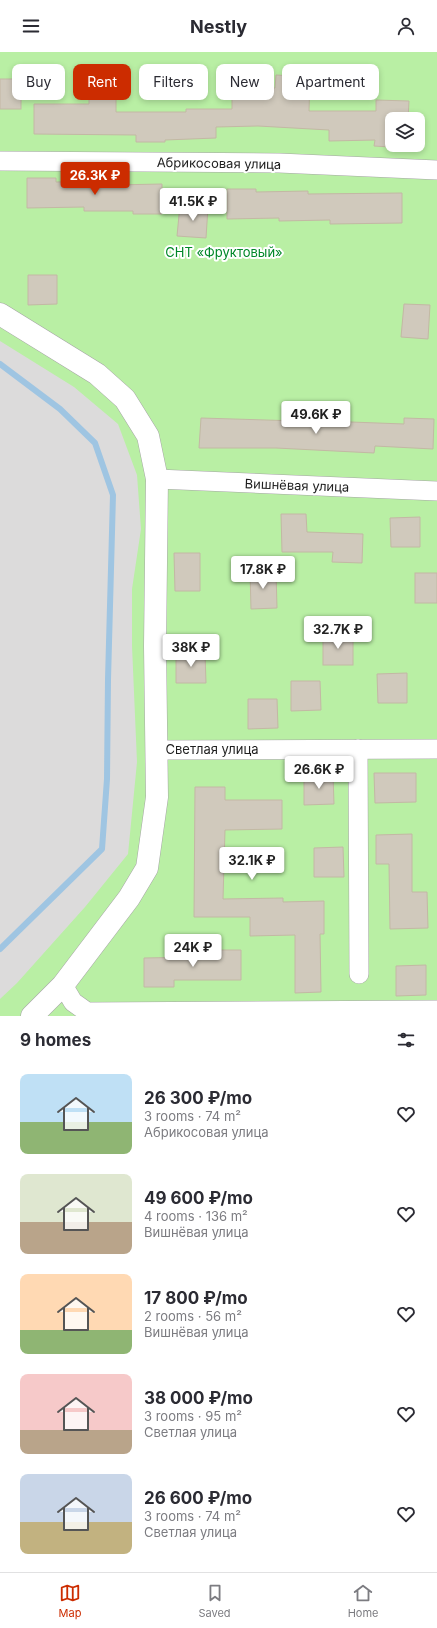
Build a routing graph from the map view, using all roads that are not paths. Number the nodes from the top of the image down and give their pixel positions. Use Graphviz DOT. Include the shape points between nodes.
graph roads {
  1 [pos="0,161"];
  2 [pos="437,170"];
  3 [pos="0,314"];
  4 [pos="157,480"];
  5 [pos="437,491"];
  6 [pos="358,749"];
  7 [pos="437,749"];
  8 [pos="156,750"];
  9 [pos="359,974"];
  10 [pos="63,985"];
  11 [pos="437,1010"];
  12 [pos="32,1016"];
  1 -- 2 [label="street, Абрикосовая улица" via="279,163"];
  3 -- 4 [label="street" via="97,374 125,399 148,436"];
  4 -- 5 [label="street, Вишнёвая улица"];
  4 -- 8 [label="street"];
  6 -- 7 [label="street, Светлая улица"];
  6 -- 8 [label="street, Светлая улица"];
  6 -- 9 [label="street"];
  8 -- 10 [label="street" via="157,797 146,868 129,898"];
  10 -- 11 [label="street" via="73,1002 87,1012"];
  10 -- 12 [label="street"];
}
